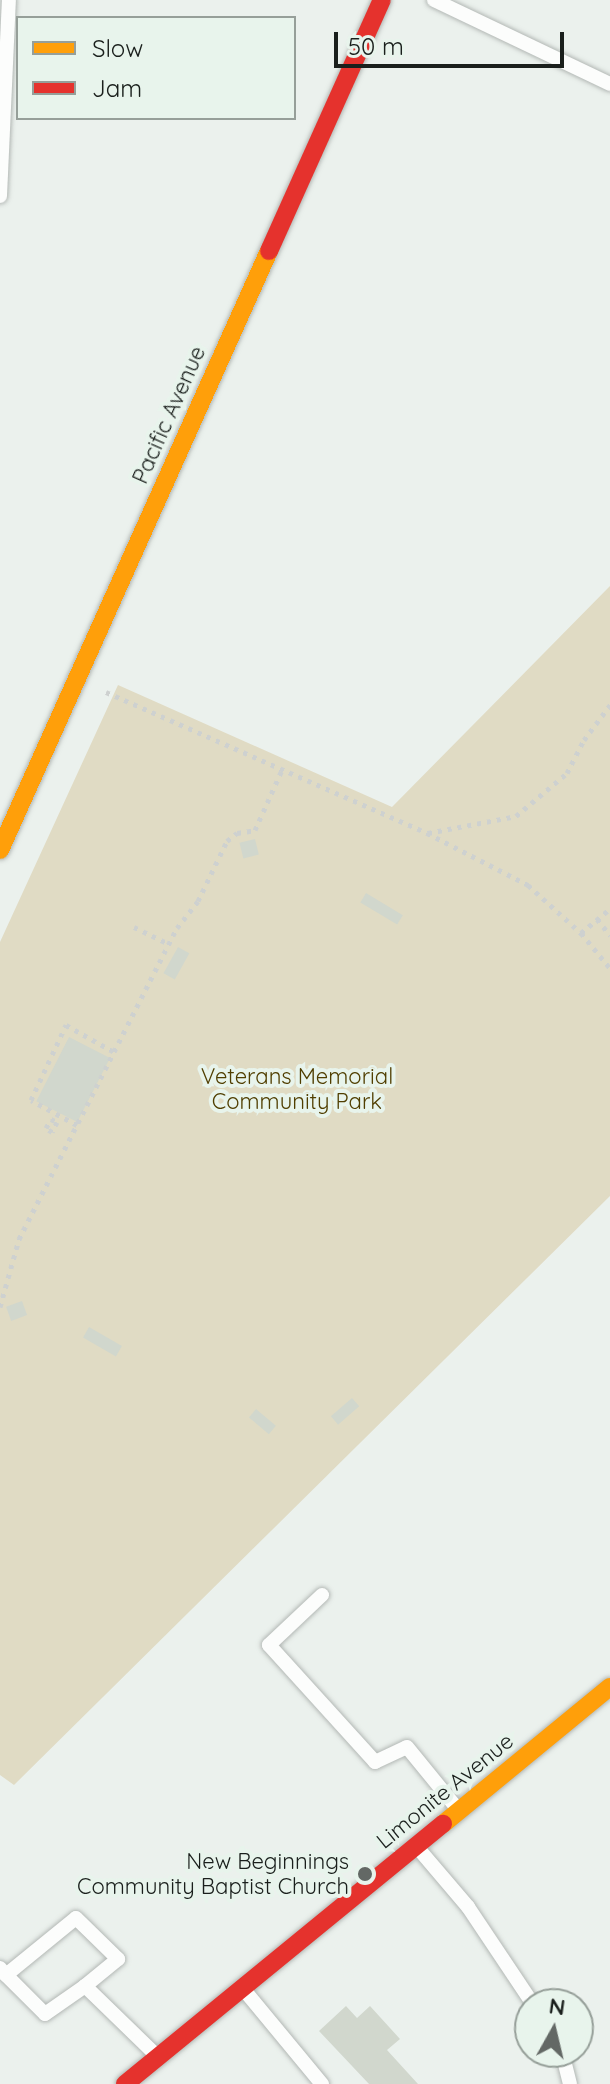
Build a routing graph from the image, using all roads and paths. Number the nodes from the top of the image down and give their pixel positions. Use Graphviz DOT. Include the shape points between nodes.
graph roads {
  1 [pos="9,0"];
  2 [pos="382,0"];
  3 [pos="434,0"];
  4 [pos="610,84"];
  5 [pos="0,196"];
  6 [pos="98,688"];
  7 [pos="610,705"];
  8 [pos="282,770"];
  9 [pos="427,833"];
  10 [pos="0,850"];
  11 [pos="610,909"];
  12 [pos="597,919"];
  13 [pos="134,927"];
  14 [pos="581,933"];
  15 [pos="610,935"];
  16 [pos="169,944"];
  17 [pos="610,968"];
  18 [pos="116,1053"];
  19 [pos="77,1125"];
  20 [pos="0,1307"];
  21 [pos="322,1595"];
  22 [pos="610,1687"];
  23 [pos="459,1810"];
  24 [pos="416,1845"];
  25 [pos="3,1972"];
  26 [pos="85,1986"];
  27 [pos="242,1988"];
  28 [pos="522,1988"];
  29 [pos="158,2057"];
  30 [pos="125,2084"];
  31 [pos="322,2084"];
  1 -- 5 [label="lane"];
  2 -- 10 [label="street, Pacific Avenue"];
  3 -- 4 [label="lane"];
  6 -- 8 [label="path"];
  7 -- 9 [label="path" via="567,773 516,816"];
  8 -- 9 [label="path"];
  8 -- 16 [label="path" via="255,830 227,841 198,901"];
  9 -- 14 [label="path" via="528,885"];
  11 -- 12 [label="path"];
  12 -- 14 [label="path"];
  12 -- 15 [label="path"];
  13 -- 16 [label="path"];
  14 -- 17 [label="path"];
  16 -- 18 [label="path"];
  18 -- 19 [label="path"];
  18 -- 19 [label="path" via="66,1025 31,1100"];
  19 -- 20 [label="path" via="19,1239"];
  21 -- 23 [label="lane" via="269,1645 375,1762 407,1747"];
  22 -- 23 [label="street, Limonite Avenue"];
  23 -- 24 [label="street, Limonite Avenue"];
  24 -- 27 [label="street, Limonite Avenue"];
  24 -- 28 [label="lane" via="468,1907"];
  25 -- 26 [label="lane" via="45,2014"];
  25 -- 26 [label="lane" via="76,1918 118,1959"];
  26 -- 29 [label="lane"];
  27 -- 29 [label="street, Limonite Avenue"];
  27 -- 31 [label="lane"];
  29 -- 30 [label="street, Limonite Avenue"];
}
